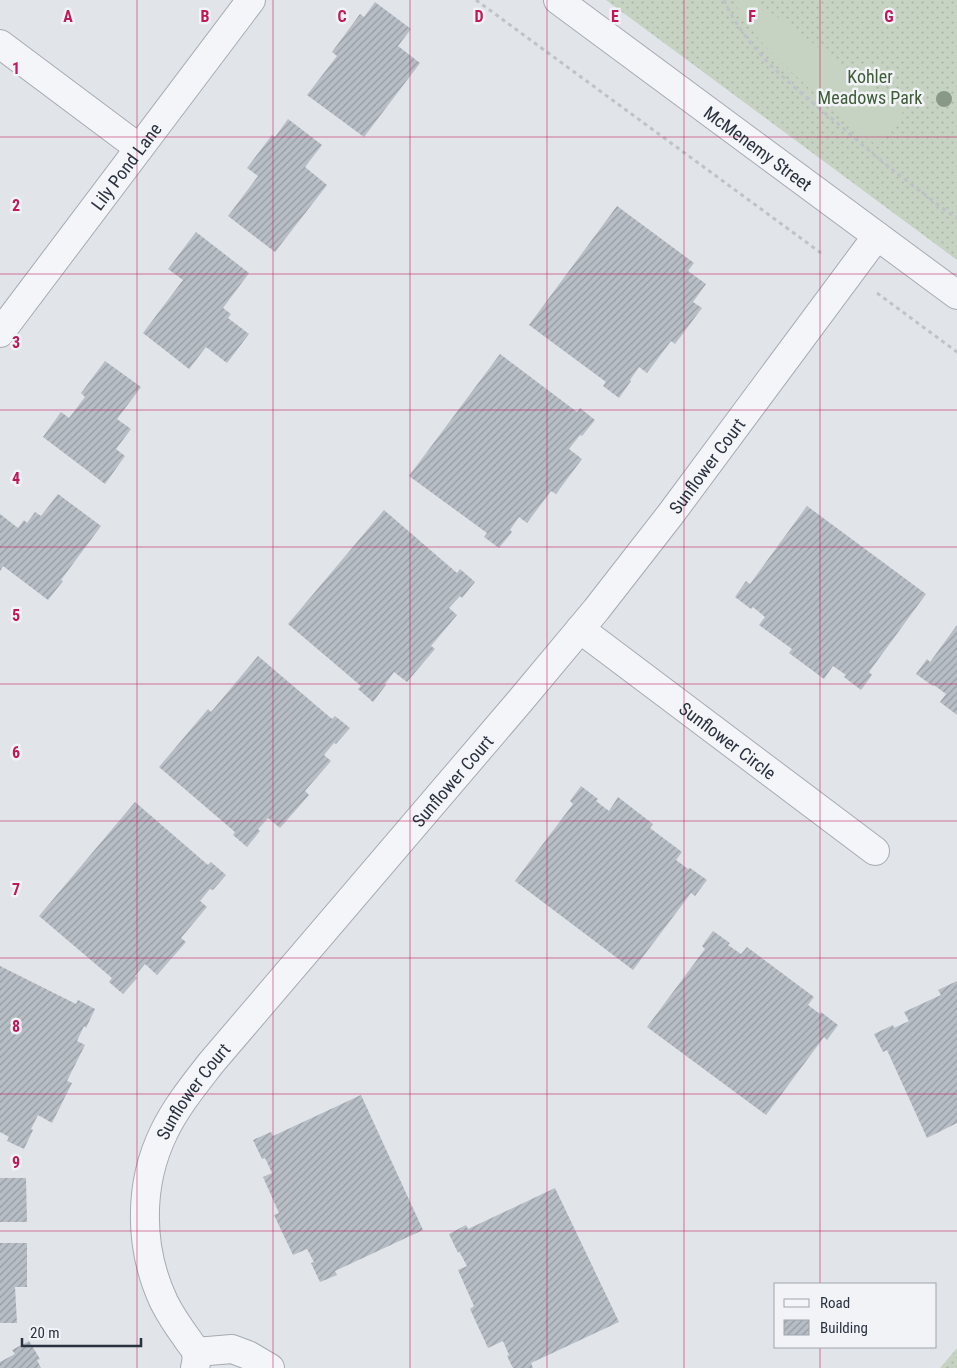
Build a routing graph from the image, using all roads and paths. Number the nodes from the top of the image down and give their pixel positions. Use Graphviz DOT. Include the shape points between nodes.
graph roads {
  1 [pos="251,0"];
  2 [pos="476,0"];
  3 [pos="558,0"];
  4 [pos="724,0"];
  5 [pos="0,44"];
  6 [pos="139,148"];
  7 [pos="957,218"];
  8 [pos="877,236"];
  9 [pos="815,248"];
  10 [pos="957,295"];
  11 [pos="884,298"];
  12 [pos="0,332"];
  13 [pos="957,352"];
  14 [pos="580,629"];
  15 [pos="875,851"];
  16 [pos="196,1360"];
  17 [pos="270,1368"];
  1 -- 6 [label="street, Lily Pond Lane"];
  2 -- 9 [label="path"];
  3 -- 8 [label="street, McMenemy Street"];
  4 -- 7 [label="path" via="758,52 781,74 890,169"];
  5 -- 6 [label="street"];
  6 -- 12 [label="street, Lily Pond Lane"];
  8 -- 10 [label="street, McMenemy Street"];
  8 -- 14 [label="street, Sunflower Court" via="651,540"];
  11 -- 13 [label="path"];
  14 -- 15 [label="street, Sunflower Circle"];
  14 -- 16 [label="street, Sunflower Court" via="211,1063 182,1100 164,1132 147,1185 148,1254 165,1304"];
  16 -- 17 [label="street, Sunflower Court" via="232,1349"];
}
